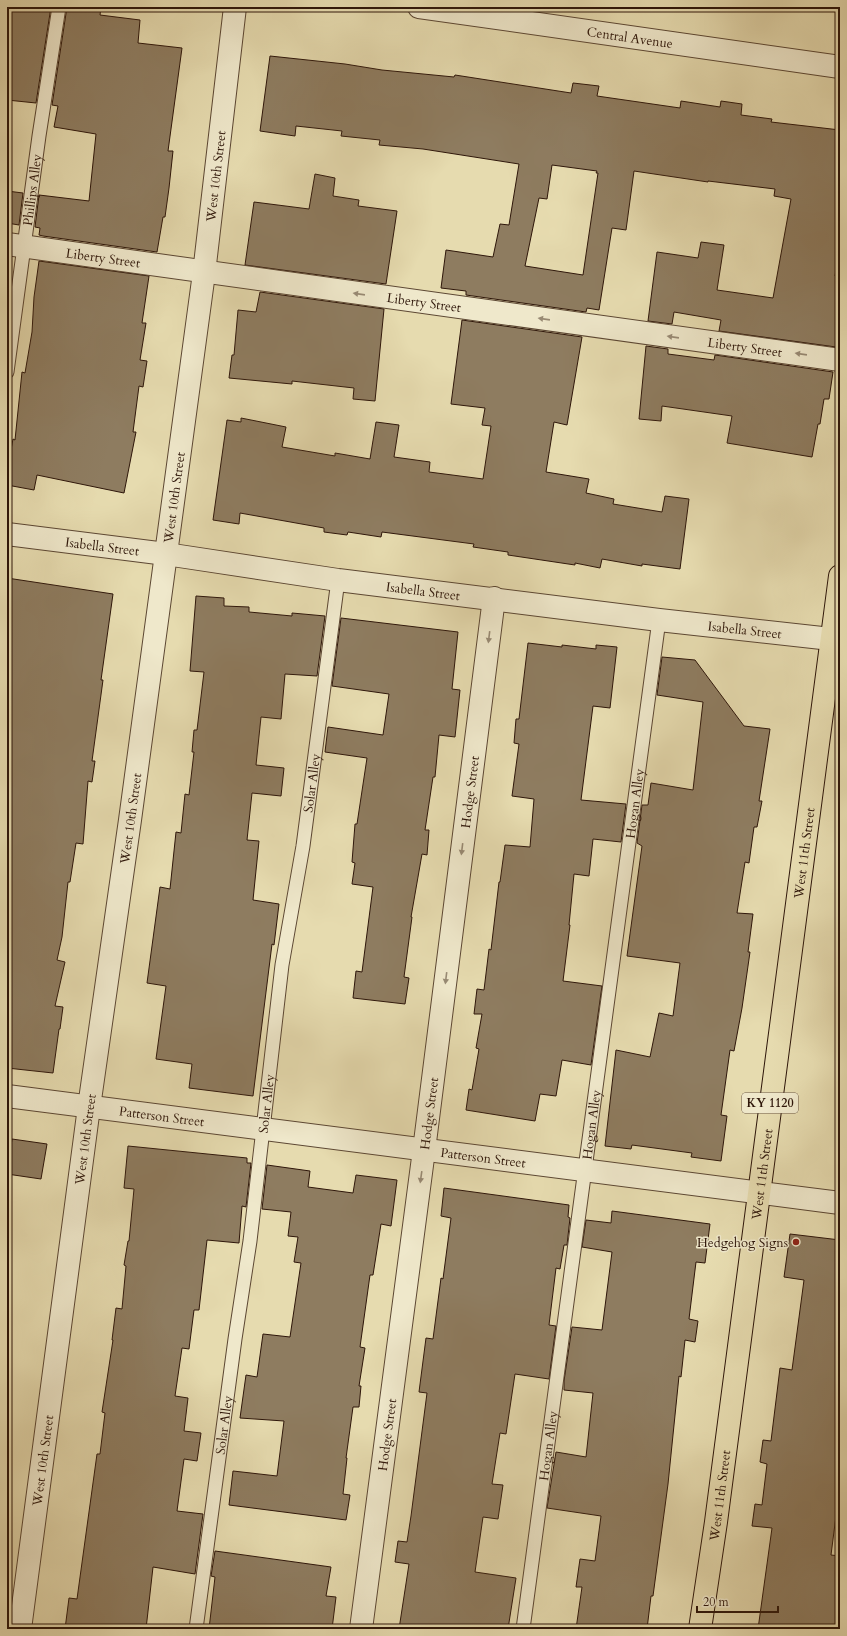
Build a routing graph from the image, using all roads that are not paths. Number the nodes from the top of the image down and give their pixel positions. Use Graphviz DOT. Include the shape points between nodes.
graph roads {
  1 [pos="59,7"];
  2 [pos="235,7"];
  3 [pos="419,7"];
  4 [pos="840,67"];
  5 [pos="15,246"];
  6 [pos="204,273"];
  7 [pos="840,360"];
  8 [pos="7,372"];
  9 [pos="7,534"];
  10 [pos="166,554"];
  11 [pos="840,576"];
  12 [pos="338,580"];
  13 [pos="494,598"];
  14 [pos="658,620"];
  15 [pos="836,640"];
  16 [pos="7,1096"];
  17 [pos="89,1107"];
  18 [pos="264,1129"];
  19 [pos="424,1150"];
  20 [pos="584,1170"];
  21 [pos="759,1192"];
  22 [pos="840,1203"];
  23 [pos="20,1629"];
  24 [pos="196,1629"];
  25 [pos="360,1629"];
  26 [pos="523,1629"];
  27 [pos="700,1629"];
  1 -- 5 [label="lane, Phillips Alley" via="39,136"];
  2 -- 6 [label="street, West 10th Street"];
  3 -- 4 [label="street, Central Avenue"];
  5 -- 6 [label="street, Liberty Street"];
  5 -- 8 [label="lane, Phillips Alley"];
  7 -- 6 [label="street, Liberty Street, one-way"];
  6 -- 10 [label="street, West 10th Street"];
  9 -- 10 [label="street, Isabella Street"];
  10 -- 12 [label="street, Isabella Street"];
  10 -- 17 [label="street, West 10th Street"];
  11 -- 15 [label="main road, West 11th Street / KY 1120"];
  12 -- 13 [label="street, Isabella Street"];
  12 -- 18 [label="lane, Solar Alley" via="303,846 282,964"];
  13 -- 14 [label="street, Isabella Street"];
  13 -- 19 [label="street, Hodge Street, one-way"];
  14 -- 15 [label="street, Isabella Street"];
  14 -- 20 [label="lane, Hogan Alley"];
  15 -- 21 [label="main road, West 11th Street / KY 1120"];
  16 -- 17 [label="street, Patterson Street"];
  17 -- 18 [label="street, Patterson Street"];
  17 -- 23 [label="street, West 10th Street"];
  18 -- 19 [label="street, Patterson Street"];
  18 -- 24 [label="lane, Solar Alley"];
  19 -- 20 [label="street, Patterson Street"];
  19 -- 25 [label="street, Hodge Street, one-way"];
  20 -- 21 [label="street, Patterson Street"];
  20 -- 26 [label="lane, Hogan Alley"];
  21 -- 22 [label="street, Patterson Street"];
  21 -- 27 [label="main road, West 11th Street / KY 1120"];
}
